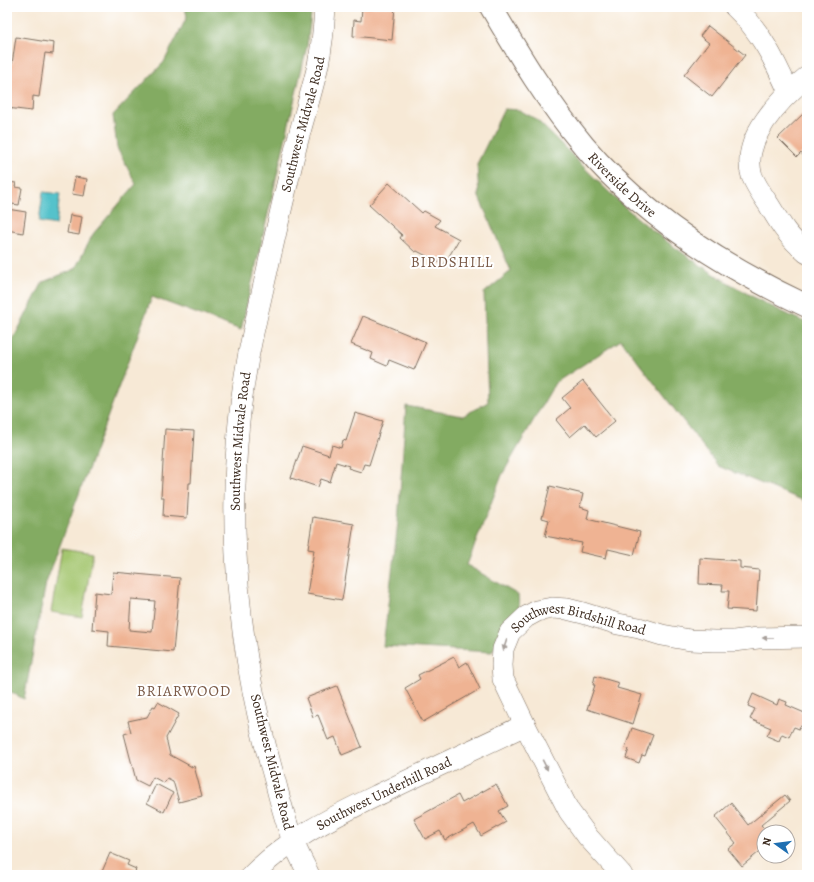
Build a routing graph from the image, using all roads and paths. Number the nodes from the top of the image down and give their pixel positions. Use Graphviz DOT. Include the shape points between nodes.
graph roads {
  1 [pos="325,7"];
  2 [pos="491,7"];
  3 [pos="735,7"];
  4 [pos="807,77"];
  5 [pos="789,92"];
  6 [pos="807,253"];
  7 [pos="807,306"];
  8 [pos="807,637"];
  9 [pos="525,725"];
  10 [pos="293,841"];
  11 [pos="252,875"];
  12 [pos="309,875"];
  13 [pos="622,875"];
  1 -- 10 [label="street, Southwest Midvale Road" via="318,63 296,146 243,381 236,481 238,577 249,665 267,752"];
  2 -- 7 [label="main road, Riverside Drive" via="556,110 584,146 609,172 684,236 726,263"];
  3 -- 5 [label="street" via="745,16 775,60"];
  4 -- 5 [label="street"];
  5 -- 6 [label="street" via="757,133 750,165 756,185 785,232"];
  8 -- 9 [label="street, Southwest Birdshill Road, one-way" via="734,641 690,640 618,624 567,609 537,611 526,617 510,632 503,649 504,679"];
  9 -- 10 [label="street, Southwest Underhill Road" via="350,809"];
  9 -- 13 [label="street, Southwest Birdshill Road, one-way" via="569,811"];
  10 -- 11 [label="street, Southwest Underhill Road" via="271,856"];
  10 -- 12 [label="street, Southwest Midvale Road"];
}
